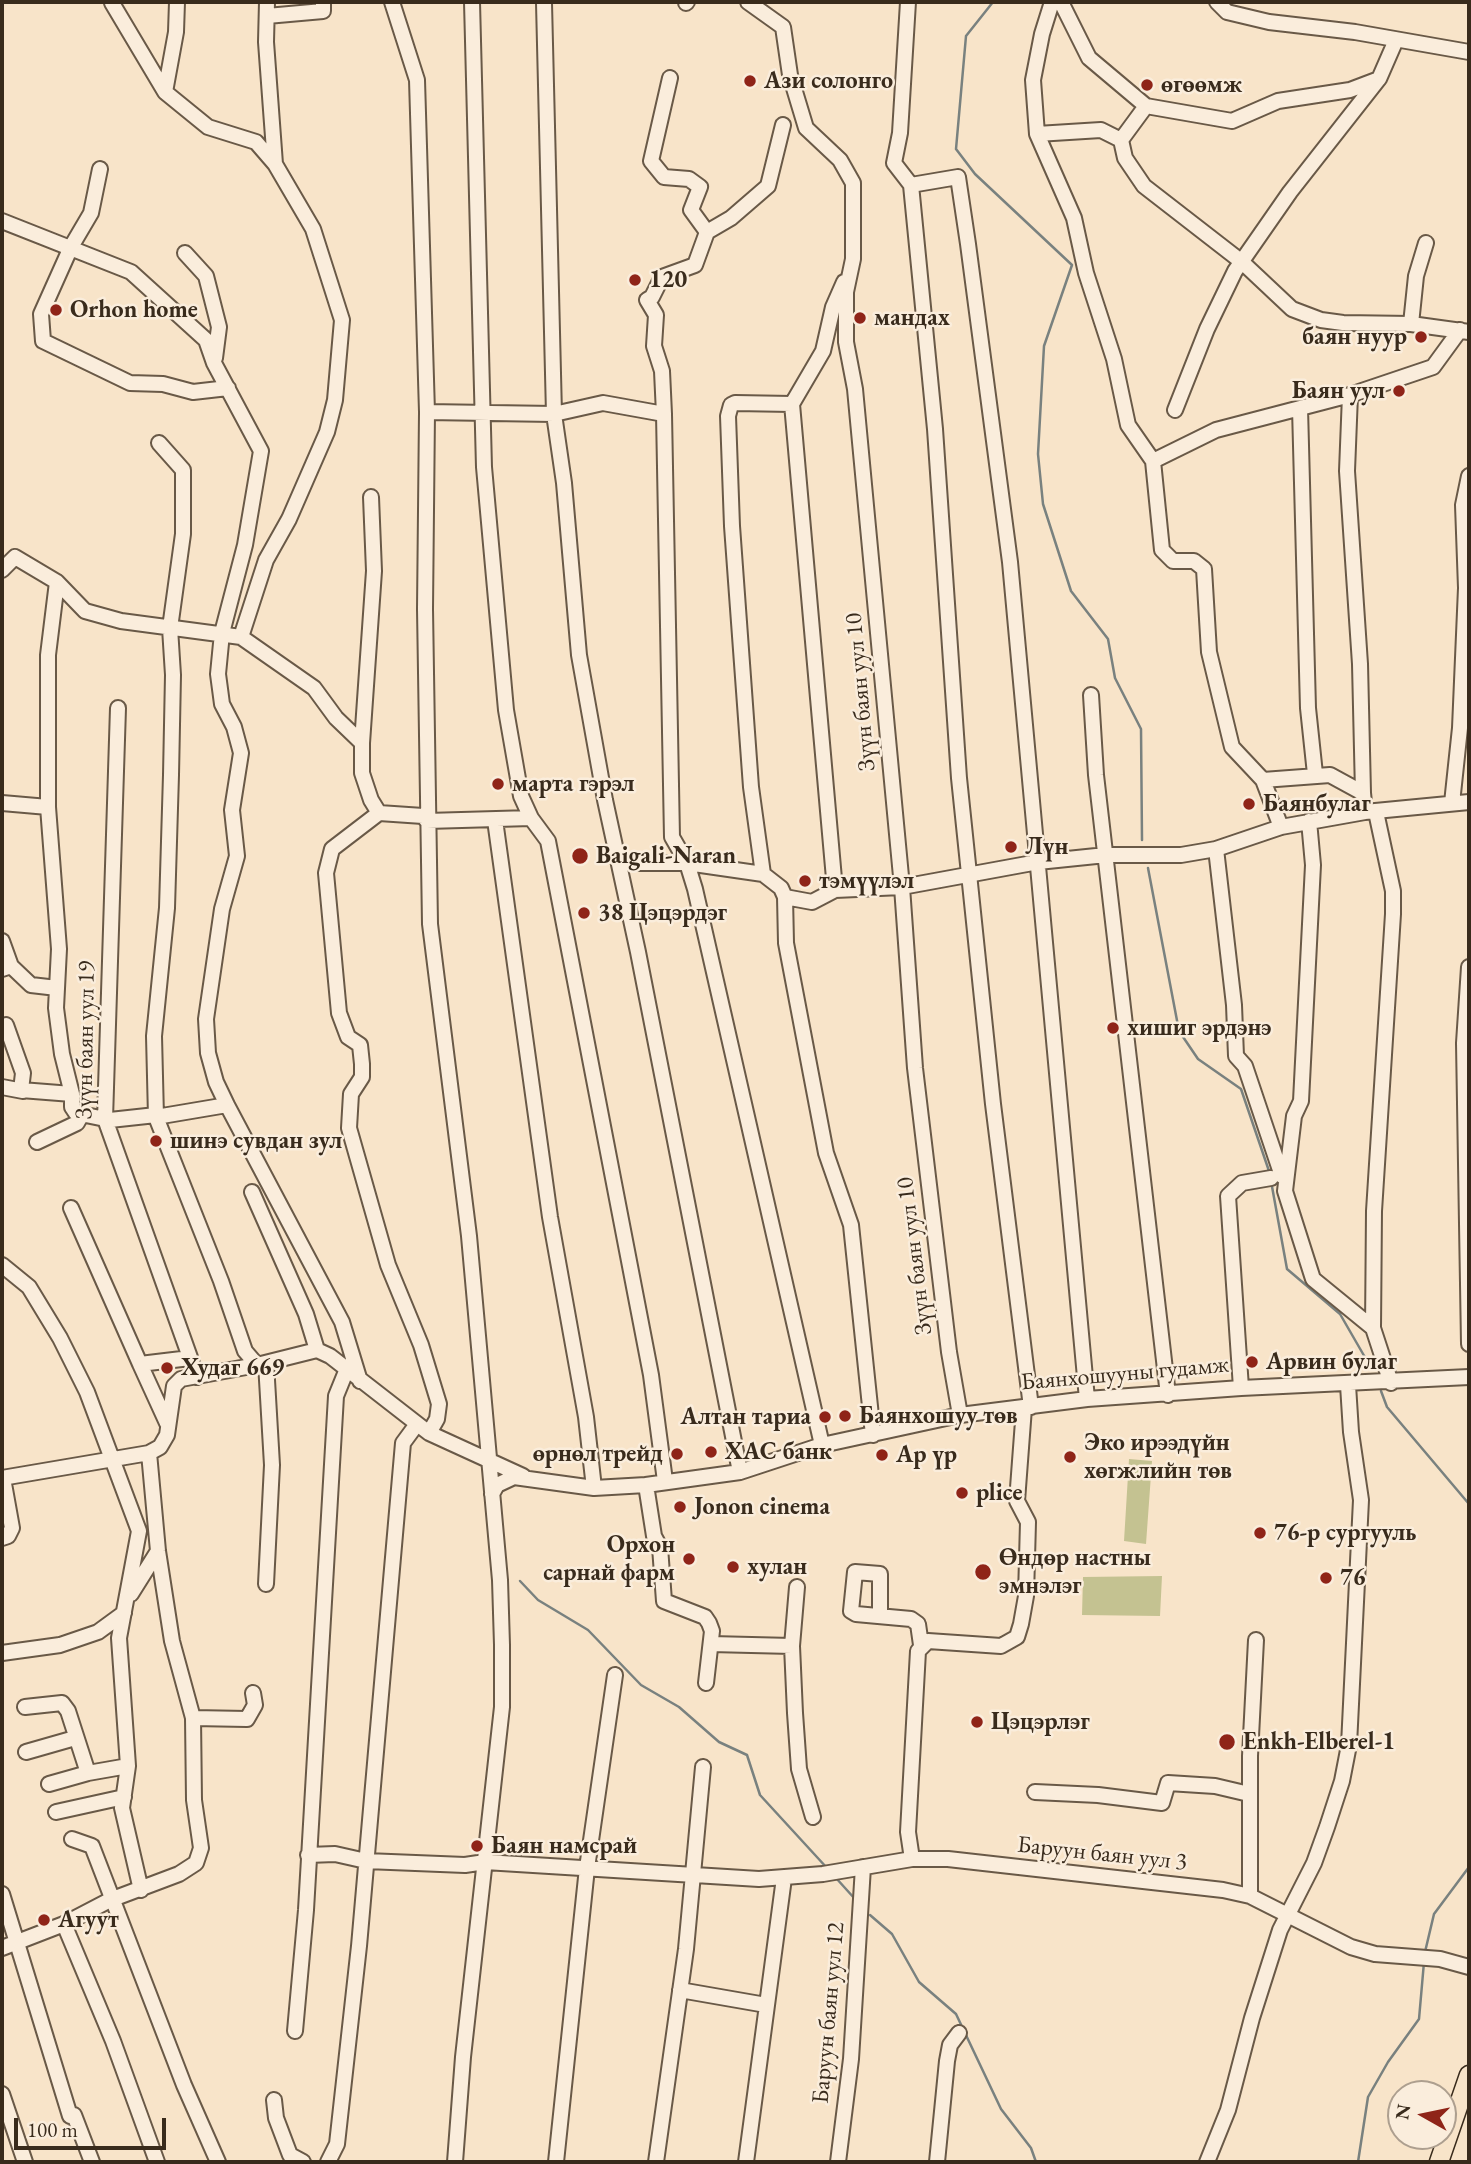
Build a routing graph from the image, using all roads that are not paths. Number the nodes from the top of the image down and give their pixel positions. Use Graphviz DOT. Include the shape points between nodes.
graph roads {
  1 [pos="177,2"];
  2 [pos="323,2"];
  3 [pos="392,2"];
  4 [pos="472,2"];
  5 [pos="748,2"];
  6 [pos="901,2"];
  7 [pos="908,2"];
  8 [pos="1052,2"];
  9 [pos="1062,2"];
  10 [pos="1217,2"];
  11 [pos="544,3"];
  12 [pos="112,4"];
  13 [pos="267,9"];
  14 [pos="1396,40"];
  15 [pos="1469,52"];
  16 [pos="670,78"];
  17 [pos="1379,79"];
  18 [pos="165,92"];
  19 [pos="1146,106"];
  20 [pos="783,125"];
  21 [pos="1037,134"];
  22 [pos="1121,140"];
  23 [pos="275,164"];
  24 [pos="100,169"];
  25 [pos="911,185"];
  26 [pos="2,220"];
  27 [pos="707,232"];
  28 [pos="1426,243"];
  29 [pos="71,247"];
  30 [pos="184,253"];
  31 [pos="853,259"];
  32 [pos="1242,262"];
  33 [pos="1410,324"];
  34 [pos="830,331"];
  35 [pos="1464,331"];
  36 [pos="846,342"];
  37 [pos="214,362"];
  38 [pos="228,388"];
  39 [pos="1350,395"];
  40 [pos="792,404"];
  41 [pos="1300,408"];
  42 [pos="482,410"];
  43 [pos="1175,410"];
  44 [pos="427,412"];
  45 [pos="554,414"];
  46 [pos="664,414"];
  47 [pos="159,443"];
  48 [pos="1153,461"];
  49 [pos="1469,476"];
  50 [pos="371,497"];
  51 [pos="2,570"];
  52 [pos="57,582"];
  53 [pos="170,628"];
  54 [pos="222,634"];
  55 [pos="241,637"];
  56 [pos="1091,695"];
  57 [pos="118,708"];
  58 [pos="362,743"];
  59 [pos="1315,774"];
  60 [pos="1263,780"];
  61 [pos="1363,793"];
  62 [pos="1469,802"];
  63 [pos="2,803"];
  64 [pos="1452,803"];
  65 [pos="48,807"];
  66 [pos="1371,812"];
  67 [pos="379,813"];
  68 [pos="531,818"];
  69 [pos="495,820"];
  70 [pos="427,821"];
  71 [pos="1309,821"];
  72 [pos="1282,827"];
  73 [pos="1216,849"];
  74 [pos="1106,855"];
  75 [pos="1038,862"];
  76 [pos="620,863"];
  77 [pos="687,863"];
  78 [pos="763,874"];
  79 [pos="970,875"];
  80 [pos="902,887"];
  81 [pos="835,890"];
  82 [pos="785,897"];
  83 [pos="2,941"];
  84 [pos="6,967"];
  85 [pos="1469,967"];
  86 [pos="57,988"];
  87 [pos="6,1025"];
  88 [pos="2,1087"];
  89 [pos="23,1091"];
  90 [pos="72,1094"];
  91 [pos="227,1105"];
  92 [pos="82,1114"];
  93 [pos="156,1116"];
  94 [pos="105,1119"];
  95 [pos="37,1142"];
  96 [pos="1271,1178"];
  97 [pos="1285,1191"];
  98 [pos="252,1192"];
  99 [pos="71,1208"];
  100 [pos="2,1265"];
  101 [pos="1373,1328"];
  102 [pos="1469,1343"];
  103 [pos="317,1350"];
  104 [pos="191,1359"];
  105 [pos="140,1364"];
  106 [pos="262,1364"];
  107 [pos="347,1369"];
  108 [pos="197,1377"];
  109 [pos="1469,1377"];
  110 [pos="360,1381"];
  111 [pos="1381,1383"];
  112 [pos="1348,1385"];
  113 [pos="1241,1388"];
  114 [pos="1168,1395"];
  115 [pos="1087,1399"];
  116 [pos="1028,1408"];
  117 [pos="960,1415"];
  118 [pos="168,1425"];
  119 [pos="423,1428"];
  120 [pos="873,1435"];
  121 [pos="822,1445"];
  122 [pos="149,1453"];
  123 [pos="112,1458"];
  124 [pos="489,1459"];
  125 [pos="740,1472"];
  126 [pos="524,1476"];
  127 [pos="2,1478"];
  128 [pos="665,1481"];
  129 [pos="646,1485"];
  130 [pos="594,1488"];
  131 [pos="492,1494"];
  132 [pos="2,1538"];
  133 [pos="158,1551"];
  134 [pos="265,1584"];
  135 [pos="797,1587"];
  136 [pos="125,1608"];
  137 [pos="880,1616"];
  138 [pos="1256,1640"];
  139 [pos="711,1644"];
  140 [pos="921,1645"];
  141 [pos="792,1646"];
  142 [pos="2,1653"];
  143 [pos="615,1675"];
  144 [pos="706,1683"];
  145 [pos="253,1693"];
  146 [pos="25,1707"];
  147 [pos="193,1718"];
  148 [pos="75,1738"];
  149 [pos="26,1752"];
  150 [pos="128,1766"];
  151 [pos="703,1767"];
  152 [pos="88,1773"];
  153 [pos="49,1784"];
  154 [pos="1035,1792"];
  155 [pos="1249,1794"];
  156 [pos="124,1797"];
  157 [pos="56,1812"];
  158 [pos="813,1817"];
  159 [pos="72,1839"];
  160 [pos="308,1855"];
  161 [pos="912,1859"];
  162 [pos="366,1861"];
  163 [pos="485,1862"];
  164 [pos="863,1867"];
  165 [pos="587,1868"];
  166 [pos="692,1876"];
  167 [pos="783,1878"];
  168 [pos="142,1890"];
  169 [pos="2,1894"];
  170 [pos="1250,1896"];
  171 [pos="110,1900"];
  172 [pos="1289,1914"];
  173 [pos="64,1924"];
  174 [pos="17,1944"];
  175 [pos="2,1948"];
  176 [pos="1469,1967"];
  177 [pos="680,1990"];
  178 [pos="766,2005"];
  179 [pos="295,2031"];
  180 [pos="959,2033"];
  181 [pos="1469,2075"];
  182 [pos="2,2094"];
  183 [pos="274,2100"];
  184 [pos="25,2162"];
  185 [pos="92,2162"];
  186 [pos="157,2162"];
  187 [pos="218,2162"];
  188 [pos="303,2162"];
  189 [pos="328,2162"];
  190 [pos="455,2162"];
  191 [pos="556,2162"];
  192 [pos="656,2162"];
  193 [pos="746,2162"];
  194 [pos="838,2162"];
  195 [pos="937,2162"];
  196 [pos="1207,2162"];
  197 [pos="1439,2162"];
  1 -- 18 [label="street"];
  2 -- 13 [label="street" via="323,11"];
  3 -- 44 [label="street" via="417,80"];
  4 -- 42 [label="street"];
  5 -- 31 [label="street, Зүүн баян уул 10" via="783,27 790,75 806,128 839,160 853,183"];
  6 -- 7 [label="street"];
  7 -- 25 [label="street" via="894,163"];
  8 -- 21 [label="street" via="1033,80"];
  9 -- 19 [label="street" via="1088,58"];
  10 -- 14 [label="street" via="1227,12 1269,22"];
  11 -- 45 [label="street"];
  12 -- 18 [label="street"];
  13 -- 23 [label="street"];
  14 -- 15 [label="street"];
  14 -- 17 [label="street"];
  16 -- 27 [label="street" via="651,161 664,177 689,179 700,187 691,210"];
  17 -- 19 [label="street" via="1350,90 1278,101 1231,121"];
  17 -- 32 [label="street" via="1290,192"];
  18 -- 23 [label="street" via="208,127 256,142"];
  19 -- 22 [label="street"];
  20 -- 27 [label="street" via="768,186"];
  21 -- 22 [label="street" via="1101,130"];
  21 -- 48 [label="street" via="1074,218 1128,425"];
  22 -- 32 [label="street" via="1125,158 1143,186"];
  23 -- 55 [label="street" via="313,229 342,320 335,400 327,432 267,560"];
  24 -- 29 [label="street" via="91,213"];
  25 -- 75 [label="street" via="958,177 1010,562"];
  25 -- 79 [label="street"];
  26 -- 29 [label="street"];
  27 -- 46 [label="street" via="695,265 662,277 647,300 656,315 654,346 662,371"];
  28 -- 33 [label="street"];
  29 -- 37 [label="street" via="131,272 206,340"];
  29 -- 38 [label="street" via="41,314 44,341 130,383 163,384 193,392"];
  30 -- 37 [label="street" via="206,276 219,327"];
  31 -- 34 [label="street" via="833,307"];
  31 -- 36 [label="street, Зүүн баян уул 10" via="846,292"];
  32 -- 33 [label="street" via="1292,309 1321,320"];
  32 -- 43 [label="street" via="1207,329"];
  33 -- 35 [label="street"];
  34 -- 36 [label="street"];
  34 -- 40 [label="street" via="824,351"];
  35 -- 39 [label="street" via="1433,367"];
  36 -- 80 [label="street, Зүүн баян уул 10" via="856,403"];
  37 -- 38 [label="street"];
  38 -- 54 [label="street" via="261,451 245,545"];
  39 -- 41 [label="street"];
  39 -- 61 [label="street" via="1347,471 1359,638"];
  40 -- 78 [label="street" via="735,403 728,416 751,787"];
  40 -- 81 [label="street"];
  41 -- 48 [label="street" via="1216,430"];
  41 -- 59 [label="street" via="1308,708"];
  42 -- 44 [label="street"];
  42 -- 45 [label="street"];
  42 -- 68 [label="street" via="506,710 521,796"];
  44 -- 70 [label="street"];
  45 -- 46 [label="street" via="603,403"];
  45 -- 76 [label="street" via="579,655"];
  46 -- 77 [label="street" via="669,786 672,837"];
  47 -- 53 [label="street" via="183,470 183,534"];
  48 -- 60 [label="street" via="1162,550 1173,561 1194,561 1204,569 1209,652 1231,747"];
  49 -- 64 [label="street" via="1462,505 1465,601"];
  50 -- 58 [label="street" via="374,571"];
  51 -- 52 [label="street" via="15,556"];
  52 -- 53 [label="street" via="85,611"];
  52 -- 65 [label="street" via="48,655"];
  53 -- 54 [label="street"];
  53 -- 93 [label="street" via="171,775 167,908 154,1036"];
  54 -- 55 [label="street"];
  54 -- 91 [label="street" via="218,674 222,704 241,753 232,810 237,856 222,909 206,1019 208,1053"];
  55 -- 58 [label="street" via="314,688"];
  56 -- 74 [label="street"];
  57 -- 94 [label="street, Зүүн баян уул 19"];
  58 -- 67 [label="street" via="362,773"];
  59 -- 60 [label="street"];
  59 -- 61 [label="street" via="1330,775"];
  60 -- 72 [label="street"];
  61 -- 66 [label="street"];
  62 -- 64 [label="street"];
  63 -- 65 [label="street"];
  64 -- 66 [label="street"];
  65 -- 86 [label="street" via="59,949"];
  66 -- 71 [label="street"];
  66 -- 101 [label="street" via="1393,891 1374,1211"];
  67 -- 70 [label="street" via="424,816"];
  67 -- 119 [label="street" via="332,849 326,873 339,1013 348,1037 360,1045 362,1064 362,1077 351,1094 349,1128 388,1265 439,1404 437,1419"];
  68 -- 69 [label="street"];
  68 -- 128 [label="street" via="548,841 651,1375"];
  69 -- 70 [label="street"];
  69 -- 130 [label="street" via="550,1217"];
  70 -- 124 [label="street" via="430,924 469,1236"];
  71 -- 72 [label="street"];
  71 -- 97 [label="street" via="1313,865 1301,1101 1294,1116"];
  72 -- 73 [label="street"];
  73 -- 74 [label="street" via="1181,855"];
  73 -- 97 [label="street" via="1236,1056 1245,1066"];
  74 -- 75 [label="street"];
  74 -- 114 [label="street"];
  75 -- 79 [label="street"];
  75 -- 115 [label="street"];
  76 -- 77 [label="street"];
  76 -- 125 [label="street"];
  77 -- 78 [label="street"];
  77 -- 121 [label="street"];
  78 -- 82 [label="street"];
  79 -- 80 [label="street"];
  79 -- 116 [label="street"];
  80 -- 81 [label="street"];
  80 -- 117 [label="street, Зүүн баян уул 10" via="915,1068"];
  81 -- 82 [label="street" via="812,902"];
  82 -- 120 [label="street" via="786,943 826,1153 851,1225"];
  83 -- 84 [label="street"];
  84 -- 86 [label="street" via="31,985"];
  85 -- 102 [label="street" via="1464,1043"];
  86 -- 90 [label="street" via="62,1054"];
  87 -- 89 [label="street" via="23,1073"];
  88 -- 89 [label="street"];
  89 -- 90 [label="street"];
  90 -- 92 [label="street" via="72,1107"];
  91 -- 93 [label="street"];
  91 -- 110 [label="street" via="342,1322"];
  92 -- 94 [label="street"];
  92 -- 95 [label="street" via="78,1123"];
  93 -- 94 [label="street"];
  93 -- 106 [label="street" via="245,1351"];
  94 -- 104 [label="street, Зүүн баян уул 19"];
  96 -- 113 [label="street" via="1242,1183 1228,1196"];
  97 -- 101 [label="street" via="1313,1279"];
  98 -- 103 [label="street" via="306,1314"];
  99 -- 105 [label="street"];
  100 -- 123 [label="street" via="29,1287 60,1338"];
  101 -- 111 [label="street"];
  103 -- 106 [label="street"];
  103 -- 107 [label="street, Баянхошууны гудамж"];
  104 -- 105 [label="street"];
  104 -- 108 [label="street, Зүүн баян уул 19"];
  105 -- 118 [label="street"];
  106 -- 108 [label="street"];
  106 -- 134 [label="street" via="272,1465"];
  107 -- 110 [label="street, Баянхошууны гудамж"];
  107 -- 160 [label="street" via="336,1396"];
  108 -- 118 [label="street" via="181,1379 174,1386"];
  109 -- 111 [label="street, Баянхошууны гудамж"];
  110 -- 119 [label="street, Баянхошууны гудамж"];
  111 -- 112 [label="street, Баянхошууны гудамж"];
  112 -- 113 [label="street, Баянхошууны гудамж"];
  112 -- 172 [label="street" via="1362,1500 1349,1745 1327,1827"];
  113 -- 114 [label="street, Баянхошууны гудамж"];
  114 -- 115 [label="street, Баянхошууны гудамж"];
  115 -- 116 [label="street, Баянхошууны гудамж"];
  116 -- 117 [label="street, Баянхошууны гудамж"];
  116 -- 140 [label="street" via="1017,1501 1028,1521 1026,1596 1017,1637 1001,1646 928,1641"];
  117 -- 120 [label="street, Баянхошууны гудамж"];
  118 -- 122 [label="street" via="160,1447"];
  119 -- 124 [label="street, Баянхошууны гудамж"];
  119 -- 162 [label="street" via="403,1443"];
  120 -- 121 [label="street, Баянхошууны гудамж"];
  121 -- 125 [label="street, Баянхошууны гудамж"];
  122 -- 123 [label="street"];
  122 -- 133 [label="street"];
  123 -- 127 [label="street"];
  123 -- 136 [label="street" via="139,1531"];
  124 -- 126 [label="street, Баянхошууны гудамж"];
  124 -- 131 [label="street"];
  125 -- 128 [label="street, Баянхошууны гудамж"];
  126 -- 130 [label="street, Баянхошууны гудамж"];
  126 -- 131 [label="street" via="505,1479"];
  127 -- 132 [label="street" via="12,1528"];
  128 -- 129 [label="street, Баянхошууны гудамж"];
  129 -- 130 [label="street, Баянхошууны гудамж"];
  129 -- 139 [label="street" via="660,1547 664,1601 705,1617 712,1631"];
  131 -- 163 [label="street" via="500,1580 502,1707"];
  133 -- 136 [label="street"];
  133 -- 147 [label="street" via="172,1641"];
  135 -- 141 [label="street"];
  136 -- 142 [label="street" via="98,1632 60,1645"];
  136 -- 150 [label="street" via="119,1638"];
  137 -- 140 [label="street" via="911,1619 918,1624"];
  138 -- 155 [label="street"];
  139 -- 141 [label="street"];
  139 -- 144 [label="street"];
  140 -- 161 [label="street" via="908,1832"];
  141 -- 158 [label="street" via="799,1769"];
  143 -- 165 [label="street"];
  145 -- 147 [label="street" via="255,1705 247,1718"];
  146 -- 148 [label="street" via="62,1703"];
  147 -- 168 [label="street" via="194,1800 201,1848 196,1863"];
  148 -- 149 [label="street"];
  148 -- 152 [label="street"];
  150 -- 152 [label="street"];
  150 -- 156 [label="street"];
  151 -- 166 [label="street"];
  152 -- 153 [label="street"];
  154 -- 155 [label="street" via="1162,1803 1168,1783"];
  155 -- 170 [label="street"];
  156 -- 157 [label="street"];
  156 -- 168 [label="street" via="122,1808"];
  159 -- 171 [label="street" via="92,1846"];
  160 -- 162 [label="street, Баруун баян уул 3" via="335,1854"];
  160 -- 179 [label="street"];
  161 -- 164 [label="street, Баруун баян уул 3"];
  161 -- 170 [label="street, Баруун баян уул 3" via="948,1859"];
  162 -- 163 [label="street, Баруун баян уул 3"];
  162 -- 189 [label="street" via="337,2144"];
  163 -- 165 [label="street, Баруун баян уул 3"];
  163 -- 190 [label="street"];
  164 -- 167 [label="street, Баруун баян уул 3"];
  164 -- 194 [label="street, Баруун баян уул 12" via="851,2059"];
  165 -- 166 [label="street, Баруун баян уул 3"];
  165 -- 191 [label="street"];
  166 -- 167 [label="street, Баруун баян уул 3"];
  166 -- 177 [label="street"];
  167 -- 178 [label="street"];
  168 -- 171 [label="street"];
  169 -- 174 [label="street"];
  170 -- 172 [label="street, Баруун баян уул 3"];
  171 -- 173 [label="street"];
  171 -- 187 [label="street"];
  172 -- 176 [label="street, Баруун баян уул 3" via="1375,1954 1440,1959"];
  172 -- 196 [label="street" via="1267,1968 1228,2110"];
  173 -- 174 [label="street"];
  173 -- 186 [label="street"];
  174 -- 175 [label="street"];
  174 -- 185 [label="street" via="70,2116 74,2116"];
  177 -- 178 [label="street"];
  177 -- 192 [label="street"];
  178 -- 193 [label="street"];
  180 -- 195 [label="street" via="950,2045 947,2061"];
  181 -- 197 [label="main road"];
  182 -- 184 [label="street"];
  183 -- 188 [label="street" via="290,2155"];
}
